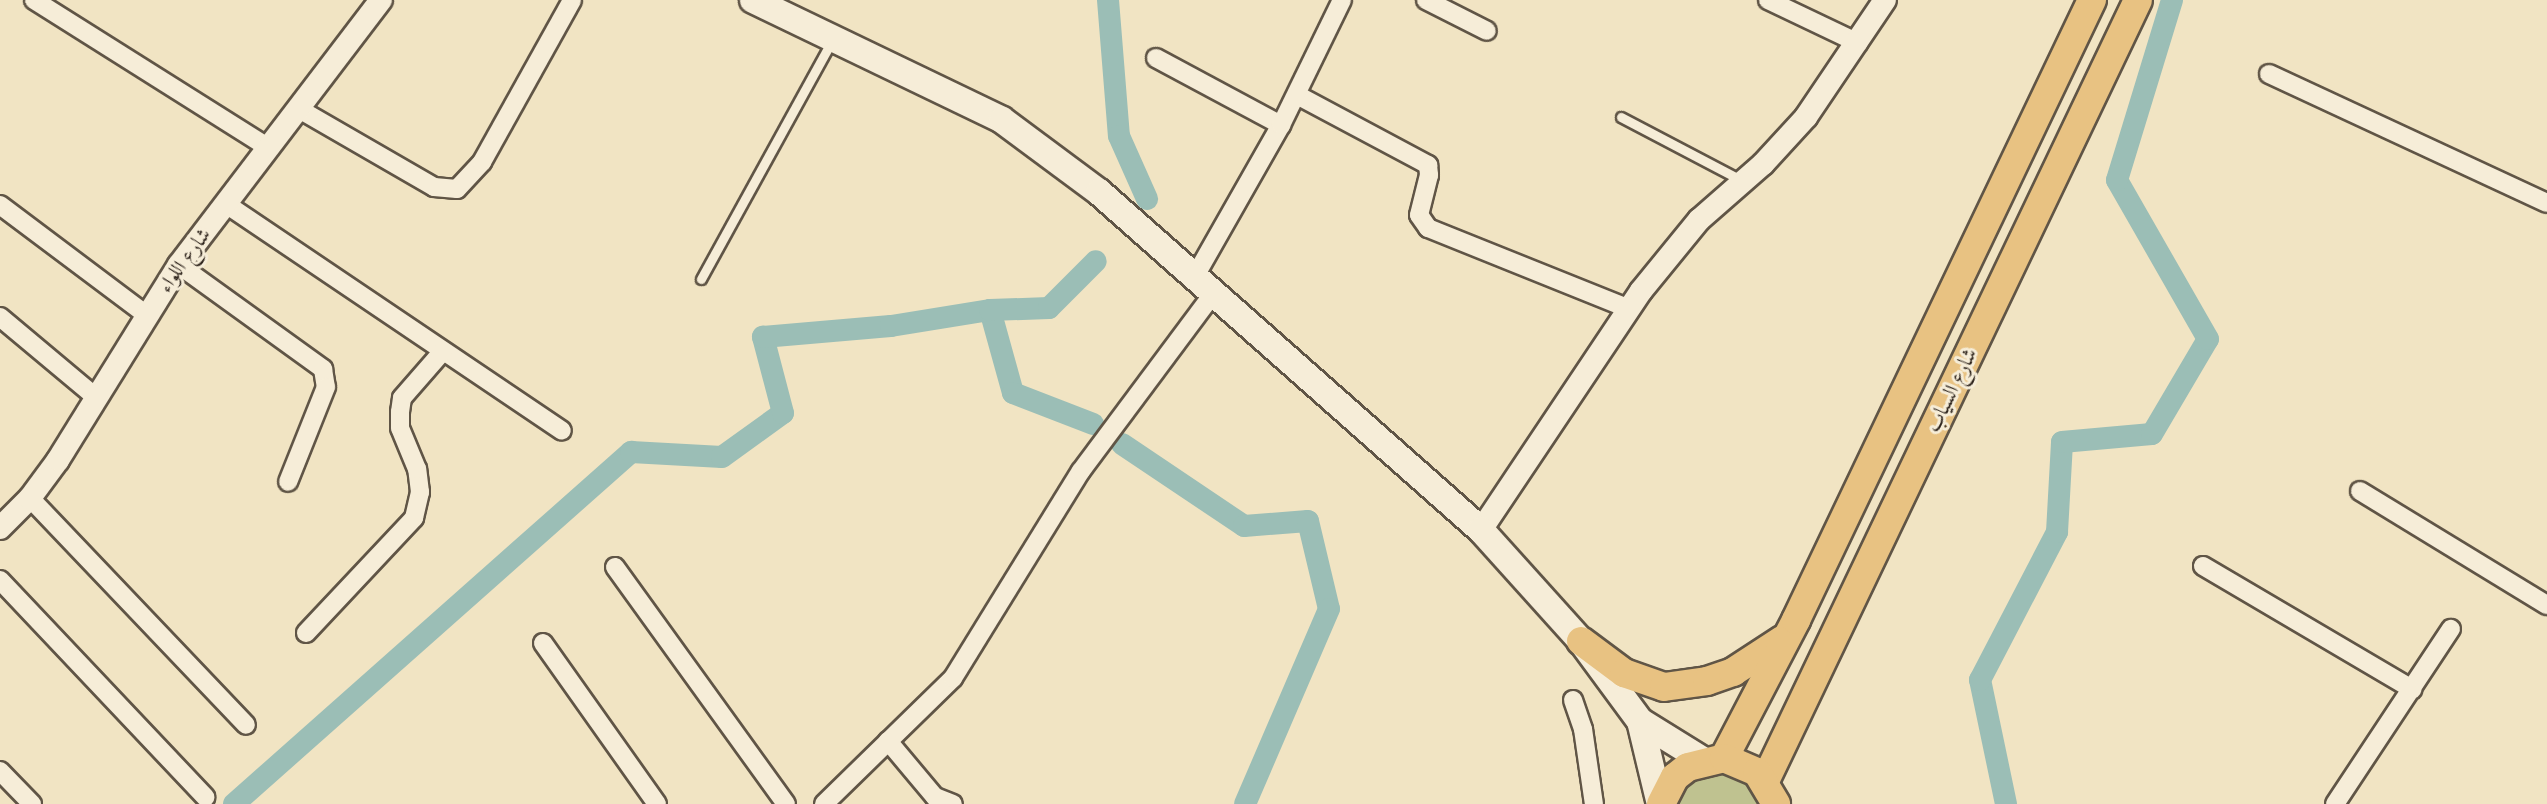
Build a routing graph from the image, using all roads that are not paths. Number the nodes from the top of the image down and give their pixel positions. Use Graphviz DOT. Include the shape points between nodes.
graph roads {
  1 [pos="34,0"];
  2 [pos="381,0"];
  3 [pos="572,0"];
  4 [pos="753,0"];
  5 [pos="1341,0"];
  6 [pos="1426,0"];
  7 [pos="1768,0"];
  8 [pos="1886,0"];
  9 [pos="2092,0"];
  10 [pos="2138,0"];
  11 [pos="1487,31"];
  12 [pos="835,36"];
  13 [pos="1858,43"];
  14 [pos="1156,58"];
  15 [pos="2269,74"];
  16 [pos="1297,95"];
  17 [pos="299,109"];
  18 [pos="1621,117"];
  19 [pos="1281,125"];
  20 [pos="267,147"];
  21 [pos="1743,181"];
  22 [pos="2547,203"];
  23 [pos="226,204"];
  24 [pos="0,205"];
  25 [pos="179,265"];
  26 [pos="701,279"];
  27 [pos="1203,287"];
  28 [pos="1629,309"];
  29 [pos="145,314"];
  30 [pos="0,317"];
  31 [pos="443,351"];
  32 [pos="98,398"];
  33 [pos="562,431"];
  34 [pos="288,482"];
  35 [pos="2360,491"];
  36 [pos="30,498"];
  37 [pos="2,524"];
  38 [pos="1481,530"];
  39 [pos="2203,566"];
  40 [pos="615,567"];
  41 [pos="0,580"];
  42 [pos="2547,605"];
  43 [pos="2451,628"];
  44 [pos="306,633"];
  45 [pos="1787,634"];
  46 [pos="1581,641"];
  47 [pos="543,643"];
  48 [pos="2412,688"];
  49 [pos="1573,700"];
  50 [pos="1640,721"];
  51 [pos="246,725"];
  52 [pos="888,741"];
  53 [pos="1713,759"];
  54 [pos="0,771"];
  55 [pos="1771,792"];
  56 [pos="205,797"];
  57 [pos="32,804"];
  58 [pos="657,804"];
  59 [pos="786,804"];
  60 [pos="824,804"];
  61 [pos="953,804"];
  62 [pos="1594,804"];
  63 [pos="1661,804"];
  64 [pos="2335,804"];
  1 -- 20 [label="street"];
  2 -- 17 [label="street, شارع اللواء"];
  3 -- 17 [label="street" via="482,162 457,189 434,187"];
  4 -- 12 [label="main road"];
  5 -- 16 [label="street"];
  6 -- 11 [label="street"];
  7 -- 13 [label="street"];
  8 -- 13 [label="street"];
  9 -- 45 [label="main road, شارع السياب"];
  10 -- 55 [label="main road, شارع السياب"];
  12 -- 26 [label="lane"];
  12 -- 27 [label="main road" via="1002,120 1099,192"];
  13 -- 21 [label="street" via="1806,117"];
  14 -- 19 [label="street"];
  15 -- 22 [label="street"];
  16 -- 19 [label="street"];
  16 -- 28 [label="street" via="1428,165 1419,215 1428,228"];
  17 -- 20 [label="street, شارع اللواء"];
  18 -- 21 [label="lane"];
  19 -- 27 [label="street"];
  20 -- 23 [label="street, شارع اللواء"];
  21 -- 28 [label="street" via="1699,220"];
  23 -- 25 [label="street, شارع اللواء"];
  23 -- 31 [label="street"];
  24 -- 29 [label="street"];
  25 -- 29 [label="street, شارع اللواء"];
  25 -- 34 [label="street" via="323,369 326,387"];
  27 -- 38 [label="main road"];
  27 -- 52 [label="street" via="1081,471 953,678"];
  28 -- 38 [label="street"];
  29 -- 32 [label="street, شارع اللواء"];
  30 -- 32 [label="street"];
  31 -- 33 [label="street"];
  31 -- 44 [label="street" via="402,398 400,429 417,469 420,492 414,518"];
  32 -- 36 [label="street, شارع اللواء"];
  35 -- 42 [label="street"];
  36 -- 37 [label="street, شارع اللواء"];
  36 -- 51 [label="street"];
  38 -- 46 [label="main road"];
  39 -- 48 [label="street"];
  40 -- 59 [label="street"];
  41 -- 56 [label="street"];
  43 -- 48 [label="street"];
  45 -- 46 [label="main road" via="1773,649 1733,672 1707,681 1664,687 1624,673"];
  45 -- 53 [label="main road, شارع السياب"];
  46 -- 50 [label="main road"];
  47 -- 58 [label="street"];
  48 -- 64 [label="street"];
  49 -- 62 [label="street" via="1585,737"];
  50 -- 53 [label="main road"];
  50 -- 63 [label="main road"];
  52 -- 60 [label="street"];
  52 -- 61 [label="street" via="935,796"];
  53 -- 55 [label="main road" via="1747,765"];
  53 -- 63 [label="main road" via="1676,777"];
  54 -- 57 [label="street"];
}
